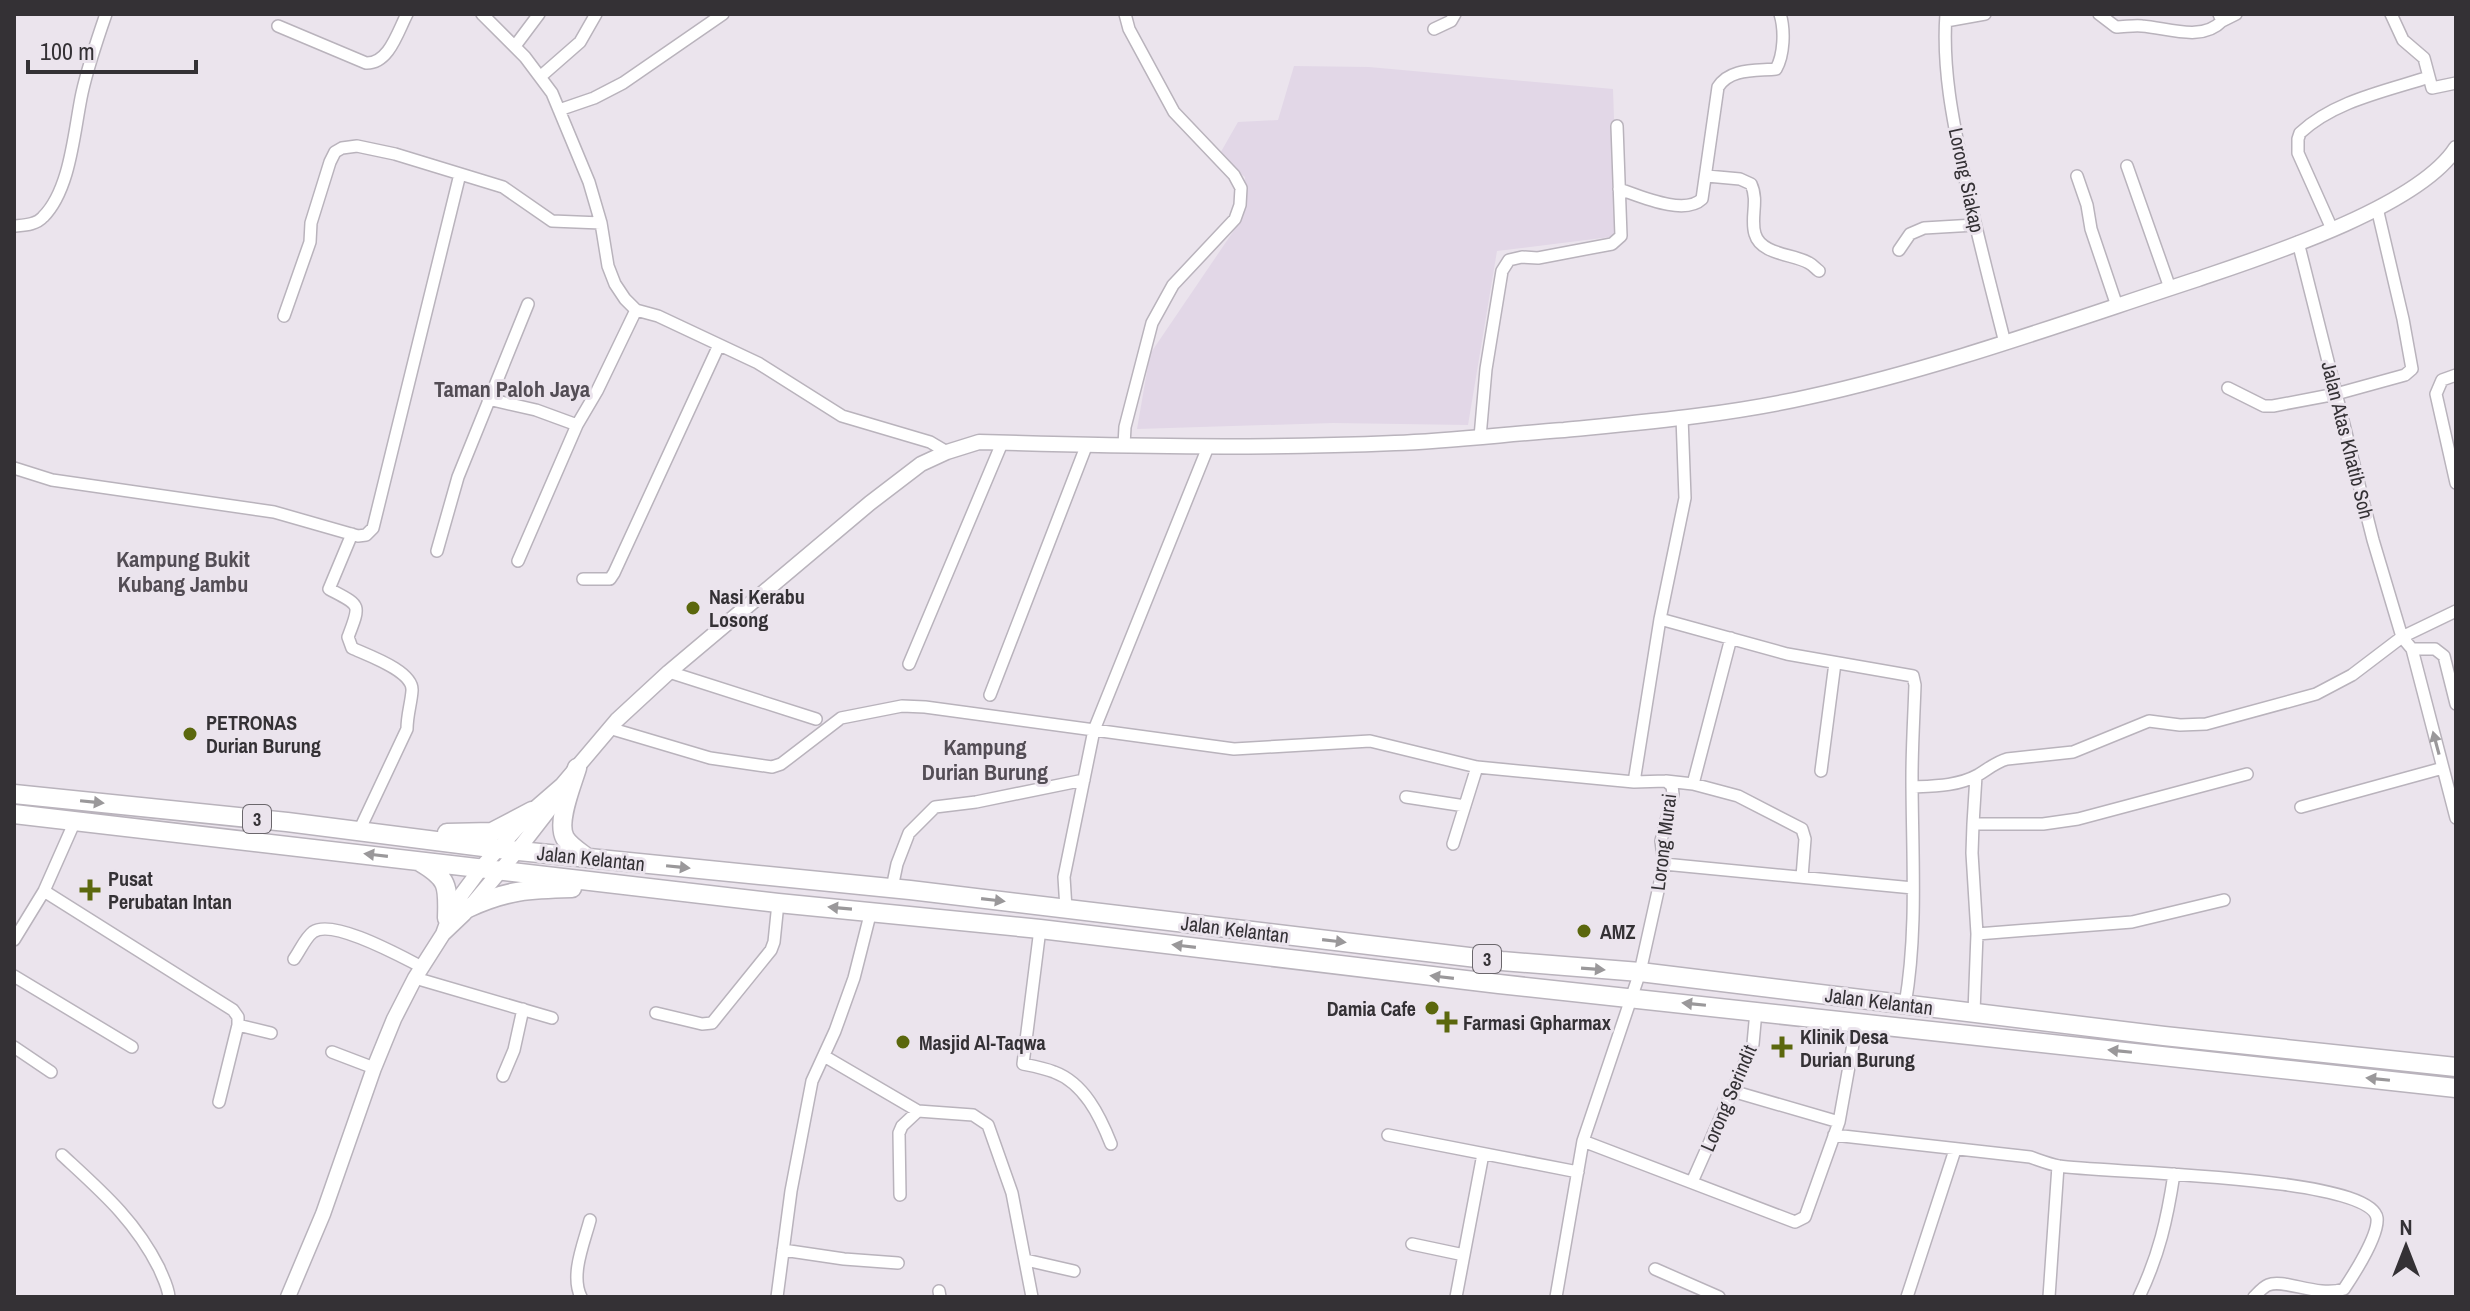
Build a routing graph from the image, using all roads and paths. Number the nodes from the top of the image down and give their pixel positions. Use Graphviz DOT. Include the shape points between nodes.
graph roads {
  1 [pos="106,14"];
  2 [pos="407,14"];
  3 [pos="482,14"];
  4 [pos="539,14"];
  5 [pos="596,14"];
  6 [pos="723,14"];
  7 [pos="1125,14"];
  8 [pos="1455,14"];
  9 [pos="1780,14"];
  10 [pos="1985,14"];
  11 [pos="2099,14"];
  12 [pos="2236,14"];
  13 [pos="2391,14"];
  14 [pos="1946,18"];
  15 [pos="2220,18"];
  16 [pos="278,26"];
  17 [pos="1434,29"];
  18 [pos="515,46"];
  19 [pos="540,77"];
  20 [pos="2429,77"];
  21 [pos="2456,83"];
  22 [pos="559,110"];
  23 [pos="1617,126"];
  24 [pos="2456,148"];
  25 [pos="2127,166"];
  26 [pos="460,174"];
  27 [pos="1707,176"];
  28 [pos="2077,176"];
  29 [pos="1619,189"];
  30 [pos="2377,208"];
  31 [pos="601,223"];
  32 [pos="1975,225"];
  33 [pos="14,226"];
  34 [pos="2332,229"];
  35 [pos="2298,242"];
  36 [pos="1899,250"];
  37 [pos="1819,271"];
  38 [pos="2170,288"];
  39 [pos="528,304"];
  40 [pos="2117,306"];
  41 [pos="636,310"];
  42 [pos="284,316"];
  43 [pos="2005,343"];
  44 [pos="719,345"];
  45 [pos="2456,375"];
  46 [pos="2228,388"];
  47 [pos="2336,394"];
  48 [pos="488,399"];
  49 [pos="1682,417"];
  50 [pos="577,425"];
  51 [pos="1480,437"];
  52 [pos="1002,443"];
  53 [pos="1087,444"];
  54 [pos="1124,445"];
  55 [pos="1208,447"];
  56 [pos="947,452"];
  57 [pos="14,468"];
  58 [pos="2456,483"];
  59 [pos="352,534"];
  60 [pos="437,551"];
  61 [pos="518,561"];
  62 [pos="583,579"];
  63 [pos="2456,611"];
  64 [pos="1660,619"];
  65 [pos="2402,637"];
  66 [pos="1731,638"];
  67 [pos="2412,649"];
  68 [pos="1835,663"];
  69 [pos="909,664"];
  70 [pos="669,672"];
  71 [pos="2454,686"];
  72 [pos="990,695"];
  73 [pos="2456,704"];
  74 [pos="816,719"];
  75 [pos="609,728"];
  76 [pos="1094,730"];
  77 [pos="1477,767"];
  78 [pos="577,768"];
  79 [pos="2443,768"];
  80 [pos="1821,771"];
  81 [pos="2247,774"];
  82 [pos="1976,776"];
  83 [pos="1084,780"];
  84 [pos="1666,781"];
  85 [pos="1634,782"];
  86 [pos="1693,784"];
  87 [pos="562,785"];
  88 [pos="1912,787"];
  89 [pos="14,794"];
  90 [pos="1406,797"];
  91 [pos="1465,806"];
  92 [pos="2301,807"];
  93 [pos="532,811"];
  94 [pos="2455,811"];
  95 [pos="14,814"];
  96 [pos="75,821"];
  97 [pos="1973,824"];
  98 [pos="359,831"];
  99 [pos="392,835"];
  100 [pos="1453,844"];
  101 [pos="508,850"];
  102 [pos="585,856"];
  103 [pos="418,860"];
  104 [pos="1664,864"];
  105 [pos="491,869"];
  106 [pos="1802,877"];
  107 [pos="643,887"];
  108 [pos="1913,888"];
  109 [pos="901,889"];
  110 [pos="44,891"];
  111 [pos="2224,900"];
  112 [pos="778,903"];
  113 [pos="468,908"];
  114 [pos="1066,909"];
  115 [pos="871,911"];
  116 [pos="946,919"];
  117 [pos="445,926"];
  118 [pos="1040,929"];
  119 [pos="1977,934"];
  120 [pos="14,940"];
  121 [pos="294,959"];
  122 [pos="1640,972"];
  123 [pos="418,973"];
  124 [pos="14,976"];
  125 [pos="1631,998"];
  126 [pos="1905,1005"];
  127 [pos="523,1009"];
  128 [pos="1756,1011"];
  129 [pos="1974,1012"];
  130 [pos="656,1013"];
  131 [pos="552,1018"];
  132 [pos="1857,1022"];
  133 [pos="238,1025"];
  134 [pos="271,1033"];
  135 [pos="14,1047"];
  136 [pos="132,1047"];
  137 [pos="332,1052"];
  138 [pos="824,1056"];
  139 [pos="2456,1067"];
  140 [pos="374,1068"];
  141 [pos="51,1072"];
  142 [pos="503,1076"];
  143 [pos="2456,1088"];
  144 [pos="1732,1091"];
  145 [pos="219,1102"];
  146 [pos="918,1111"];
  147 [pos="1839,1122"];
  148 [pos="1388,1135"];
  149 [pos="1834,1135"];
  150 [pos="1583,1141"];
  151 [pos="1111,1144"];
  152 [pos="1955,1150"];
  153 [pos="1483,1154"];
  154 [pos="62,1155"];
  155 [pos="2058,1166"];
  156 [pos="1578,1172"];
  157 [pos="2174,1174"];
  158 [pos="1692,1182"];
  159 [pos="900,1195"];
  160 [pos="590,1220"];
  161 [pos="1412,1244"];
  162 [pos="783,1250"];
  163 [pos="1464,1255"];
  164 [pos="1026,1260"];
  165 [pos="898,1263"];
  166 [pos="1655,1269"];
  167 [pos="1074,1271"];
  168 [pos="169,1297"];
  169 [pos="288,1297"];
  170 [pos="581,1297"];
  171 [pos="777,1297"];
  172 [pos="1032,1297"];
  173 [pos="1456,1297"];
  174 [pos="1556,1297"];
  175 [pos="1719,1297"];
  176 [pos="1907,1297"];
  177 [pos="2049,1297"];
  178 [pos="2139,1297"];
  179 [pos="2254,1297"];
  1 -- 33 [label="street" via="57,198 35,224"];
  2 -- 16 [label="street" via="385,56 373,63"];
  3 -- 18 [label="street"];
  4 -- 18 [label="street"];
  5 -- 19 [label="street" via="580,42"];
  6 -- 22 [label="street" via="623,83"];
  7 -- 54 [label="street" via="1174,112 1241,188 1235,219 1173,285 1152,323"];
  8 -- 17 [label="street"];
  9 -- 27 [label="street" via="1779,66 1733,73 1718,87"];
  10 -- 14 [label="street"];
  11 -- 15 [label="street" via="2116,27 2198,33 2216,28"];
  12 -- 15 [label="street"];
  13 -- 20 [label="street" via="2403,40 2424,58"];
  14 -- 32 [label="street, Lorong Siakap" via="1945,57 1956,137"];
  18 -- 19 [label="street"];
  19 -- 22 [label="street"];
  20 -- 21 [label="street" via="2432,88"];
  20 -- 34 [label="street" via="2340,108 2300,133 2298,153"];
  22 -- 31 [label="street"];
  23 -- 29 [label="street"];
  24 -- 30 [label="street" via="2434,174"];
  25 -- 38 [label="street"];
  26 -- 31 [label="street" via="503,187 552,221"];
  26 -- 42 [label="street" via="357,146 335,152"];
  26 -- 59 [label="street" via="373,528 366,535"];
  27 -- 29 [label="street" via="1702,199 1682,206"];
  27 -- 37 [label="street" via="1751,184 1755,234 1761,242"];
  28 -- 40 [label="street"];
  29 -- 51 [label="street" via="1618,241 1509,260 1502,271"];
  30 -- 34 [label="street"];
  30 -- 47 [label="street" via="2412,369"];
  31 -- 41 [label="street" via="615,284"];
  32 -- 36 [label="street" via="1924,228 1910,234"];
  32 -- 43 [label="street, Lorong Siakap"];
  34 -- 35 [label="street"];
  35 -- 38 [label="street"];
  35 -- 47 [label="street, Jalan Atas Khatib Soh"];
  38 -- 40 [label="street"];
  39 -- 48 [label="street"];
  40 -- 43 [label="street"];
  41 -- 44 [label="street"];
  41 -- 50 [label="street"];
  43 -- 49 [label="street" via="1806,398"];
  44 -- 56 [label="street" via="842,416"];
  44 -- 62 [label="street" via="614,573 602,581"];
  45 -- 58 [label="street" via="2442,380 2436,394"];
  46 -- 47 [label="street" via="2264,406"];
  47 -- 65 [label="street, Jalan Atas Khatib Soh"];
  48 -- 50 [label="street"];
  48 -- 60 [label="street"];
  49 -- 51 [label="street"];
  49 -- 64 [label="street" via="1685,498"];
  50 -- 61 [label="street"];
  51 -- 55 [label="street"];
  52 -- 53 [label="street"];
  52 -- 56 [label="street" via="979,442"];
  52 -- 69 [label="street"];
  53 -- 54 [label="street"];
  53 -- 72 [label="street"];
  54 -- 55 [label="street"];
  55 -- 76 [label="street"];
  56 -- 70 [label="street" via="921,464 870,503"];
  57 -- 59 [label="street" via="52,480 288,514"];
  59 -- 98 [label="street" via="329,589 357,606 348,637 352,648 401,671 413,689 407,729"];
  63 -- 65 [label="street"];
  64 -- 66 [label="street"];
  64 -- 85 [label="street"];
  65 -- 67 [label="street"];
  65 -- 82 [label="street" via="2352,675 2316,694 2206,724 2149,721 2073,752 1999,761"];
  66 -- 68 [label="street"];
  66 -- 86 [label="street"];
  67 -- 71 [label="street" via="2439,651"];
  79 -- 67 [label="street, one-way"];
  68 -- 80 [label="street"];
  68 -- 88 [label="street" via="1913,676"];
  70 -- 74 [label="street"];
  70 -- 75 [label="street"];
  71 -- 73 [label="street"];
  75 -- 76 [label="street" via="710,758 772,767 841,718 902,706"];
  75 -- 78 [label="street"];
  76 -- 77 [label="street" via="1234,749 1370,741"];
  76 -- 83 [label="street"];
  77 -- 85 [label="street"];
  77 -- 91 [label="street"];
  78 -- 87 [label="street"];
  78 -- 102 [label="highway" via="562,828 567,841"];
  79 -- 92 [label="street"];
  79 -- 94 [label="street"];
  81 -- 97 [label="street" via="2078,819"];
  82 -- 88 [label="street" via="1948,785"];
  82 -- 97 [label="street"];
  83 -- 109 [label="street" via="935,807 909,833 897,864"];
  83 -- 114 [label="street" via="1064,877"];
  84 -- 85 [label="street"];
  84 -- 86 [label="street"];
  84 -- 104 [label="street, Lorong Murai" via="1673,794 1661,841"];
  86 -- 106 [label="street" via="1738,796 1802,829"];
  87 -- 93 [label="street"];
  87 -- 101 [label="street" via="555,802"];
  88 -- 108 [label="street"];
  89 -- 98 [label="highway, Jalan Kelantan / 3, one-way"];
  90 -- 91 [label="street"];
  91 -- 100 [label="street"];
  93 -- 99 [label="highway" via="492,832"];
  93 -- 101 [label="street"];
  95 -- 96 [label="highway, Jalan Kelantan / 3"];
  103 -- 96 [label="highway, Jalan Kelantan / 3, one-way"];
  96 -- 110 [label="street"];
  97 -- 119 [label="street"];
  98 -- 99 [label="highway, Jalan Kelantan / 3"];
  99 -- 101 [label="highway, Jalan Kelantan / 3"];
  101 -- 102 [label="highway, Jalan Kelantan / 3"];
  101 -- 105 [label="street"];
  102 -- 109 [label="highway, Jalan Kelantan / 3, one-way"];
  103 -- 105 [label="highway, Jalan Kelantan / 3"];
  103 -- 117 [label="highway" via="439,873 448,892"];
  104 -- 106 [label="street"];
  104 -- 122 [label="street, Lorong Murai"];
  105 -- 107 [label="highway, Jalan Kelantan / 3"];
  105 -- 113 [label="street"];
  105 -- 117 [label="street" via="453,906"];
  106 -- 108 [label="street"];
  107 -- 112 [label="highway, Jalan Kelantan / 3"];
  107 -- 113 [label="highway" via="522,889"];
  108 -- 126 [label="street"];
  109 -- 114 [label="highway, Jalan Kelantan / 3, one-way"];
  109 -- 116 [label="highway" via="944,909"];
  110 -- 120 [label="street"];
  110 -- 133 [label="street" via="233,1010"];
  111 -- 119 [label="street" via="2132,922"];
  115 -- 112 [label="highway, Jalan Kelantan / 3, one-way"];
  112 -- 130 [label="street" via="771,950 712,1023"];
  113 -- 117 [label="street"];
  114 -- 122 [label="highway, Jalan Kelantan / 3, one-way" via="1502,961"];
  115 -- 116 [label="highway, Jalan Kelantan / 3"];
  115 -- 138 [label="street" via="854,978"];
  116 -- 118 [label="highway, Jalan Kelantan / 3"];
  117 -- 123 [label="street"];
  125 -- 118 [label="highway, Jalan Kelantan / 3, one-way"];
  118 -- 151 [label="street" via="1023,1064 1057,1072 1084,1093"];
  119 -- 129 [label="street"];
  121 -- 123 [label="street" via="310,935 323,929 360,937"];
  122 -- 125 [label="street, Lorong Murai"];
  122 -- 126 [label="highway, Jalan Kelantan / 3"];
  123 -- 127 [label="street"];
  123 -- 140 [label="street"];
  124 -- 136 [label="street"];
  128 -- 125 [label="highway, Jalan Kelantan / 3, one-way"];
  125 -- 150 [label="street, Lorong Murai"];
  126 -- 129 [label="highway, Jalan Kelantan / 3"];
  127 -- 131 [label="street"];
  127 -- 142 [label="street"];
  128 -- 132 [label="highway, Jalan Kelantan / 3"];
  128 -- 144 [label="street, Lorong Serindit" via="1753,1044"];
  129 -- 139 [label="highway, Jalan Kelantan / 3"];
  143 -- 132 [label="highway, Jalan Kelantan / 3, one-way"];
  132 -- 147 [label="street"];
  133 -- 134 [label="street"];
  133 -- 145 [label="street"];
  135 -- 141 [label="street"];
  137 -- 140 [label="street"];
  138 -- 146 [label="street"];
  138 -- 162 [label="street" via="812,1081"];
  140 -- 169 [label="street" via="318,1229"];
  144 -- 147 [label="street"];
  144 -- 158 [label="street, Lorong Serindit"];
  146 -- 159 [label="street" via="899,1133"];
  146 -- 164 [label="street" via="973,1115 988,1125 1012,1193"];
  147 -- 149 [label="street"];
  148 -- 153 [label="street"];
  149 -- 152 [label="street"];
  149 -- 158 [label="street" via="1800,1221"];
  150 -- 156 [label="street, Lorong Murai"];
  150 -- 158 [label="street"];
  152 -- 155 [label="street" via="2030,1157"];
  152 -- 176 [label="street"];
  153 -- 156 [label="street"];
  153 -- 163 [label="street"];
  154 -- 168 [label="street" via="118,1206 149,1249"];
  155 -- 157 [label="street"];
  155 -- 177 [label="street"];
  156 -- 174 [label="street, Lorong Murai"];
  157 -- 178 [label="street" via="2155,1264"];
  157 -- 179 [label="street" via="2318,1190 2372,1208 2375,1232 2344,1289 2323,1292 2275,1283"];
  160 -- 170 [label="street" via="578,1271"];
  161 -- 163 [label="street"];
  162 -- 165 [label="street"];
  162 -- 171 [label="street"];
  163 -- 173 [label="street"];
  164 -- 167 [label="street"];
  164 -- 172 [label="street"];
  166 -- 175 [label="street"];
}
